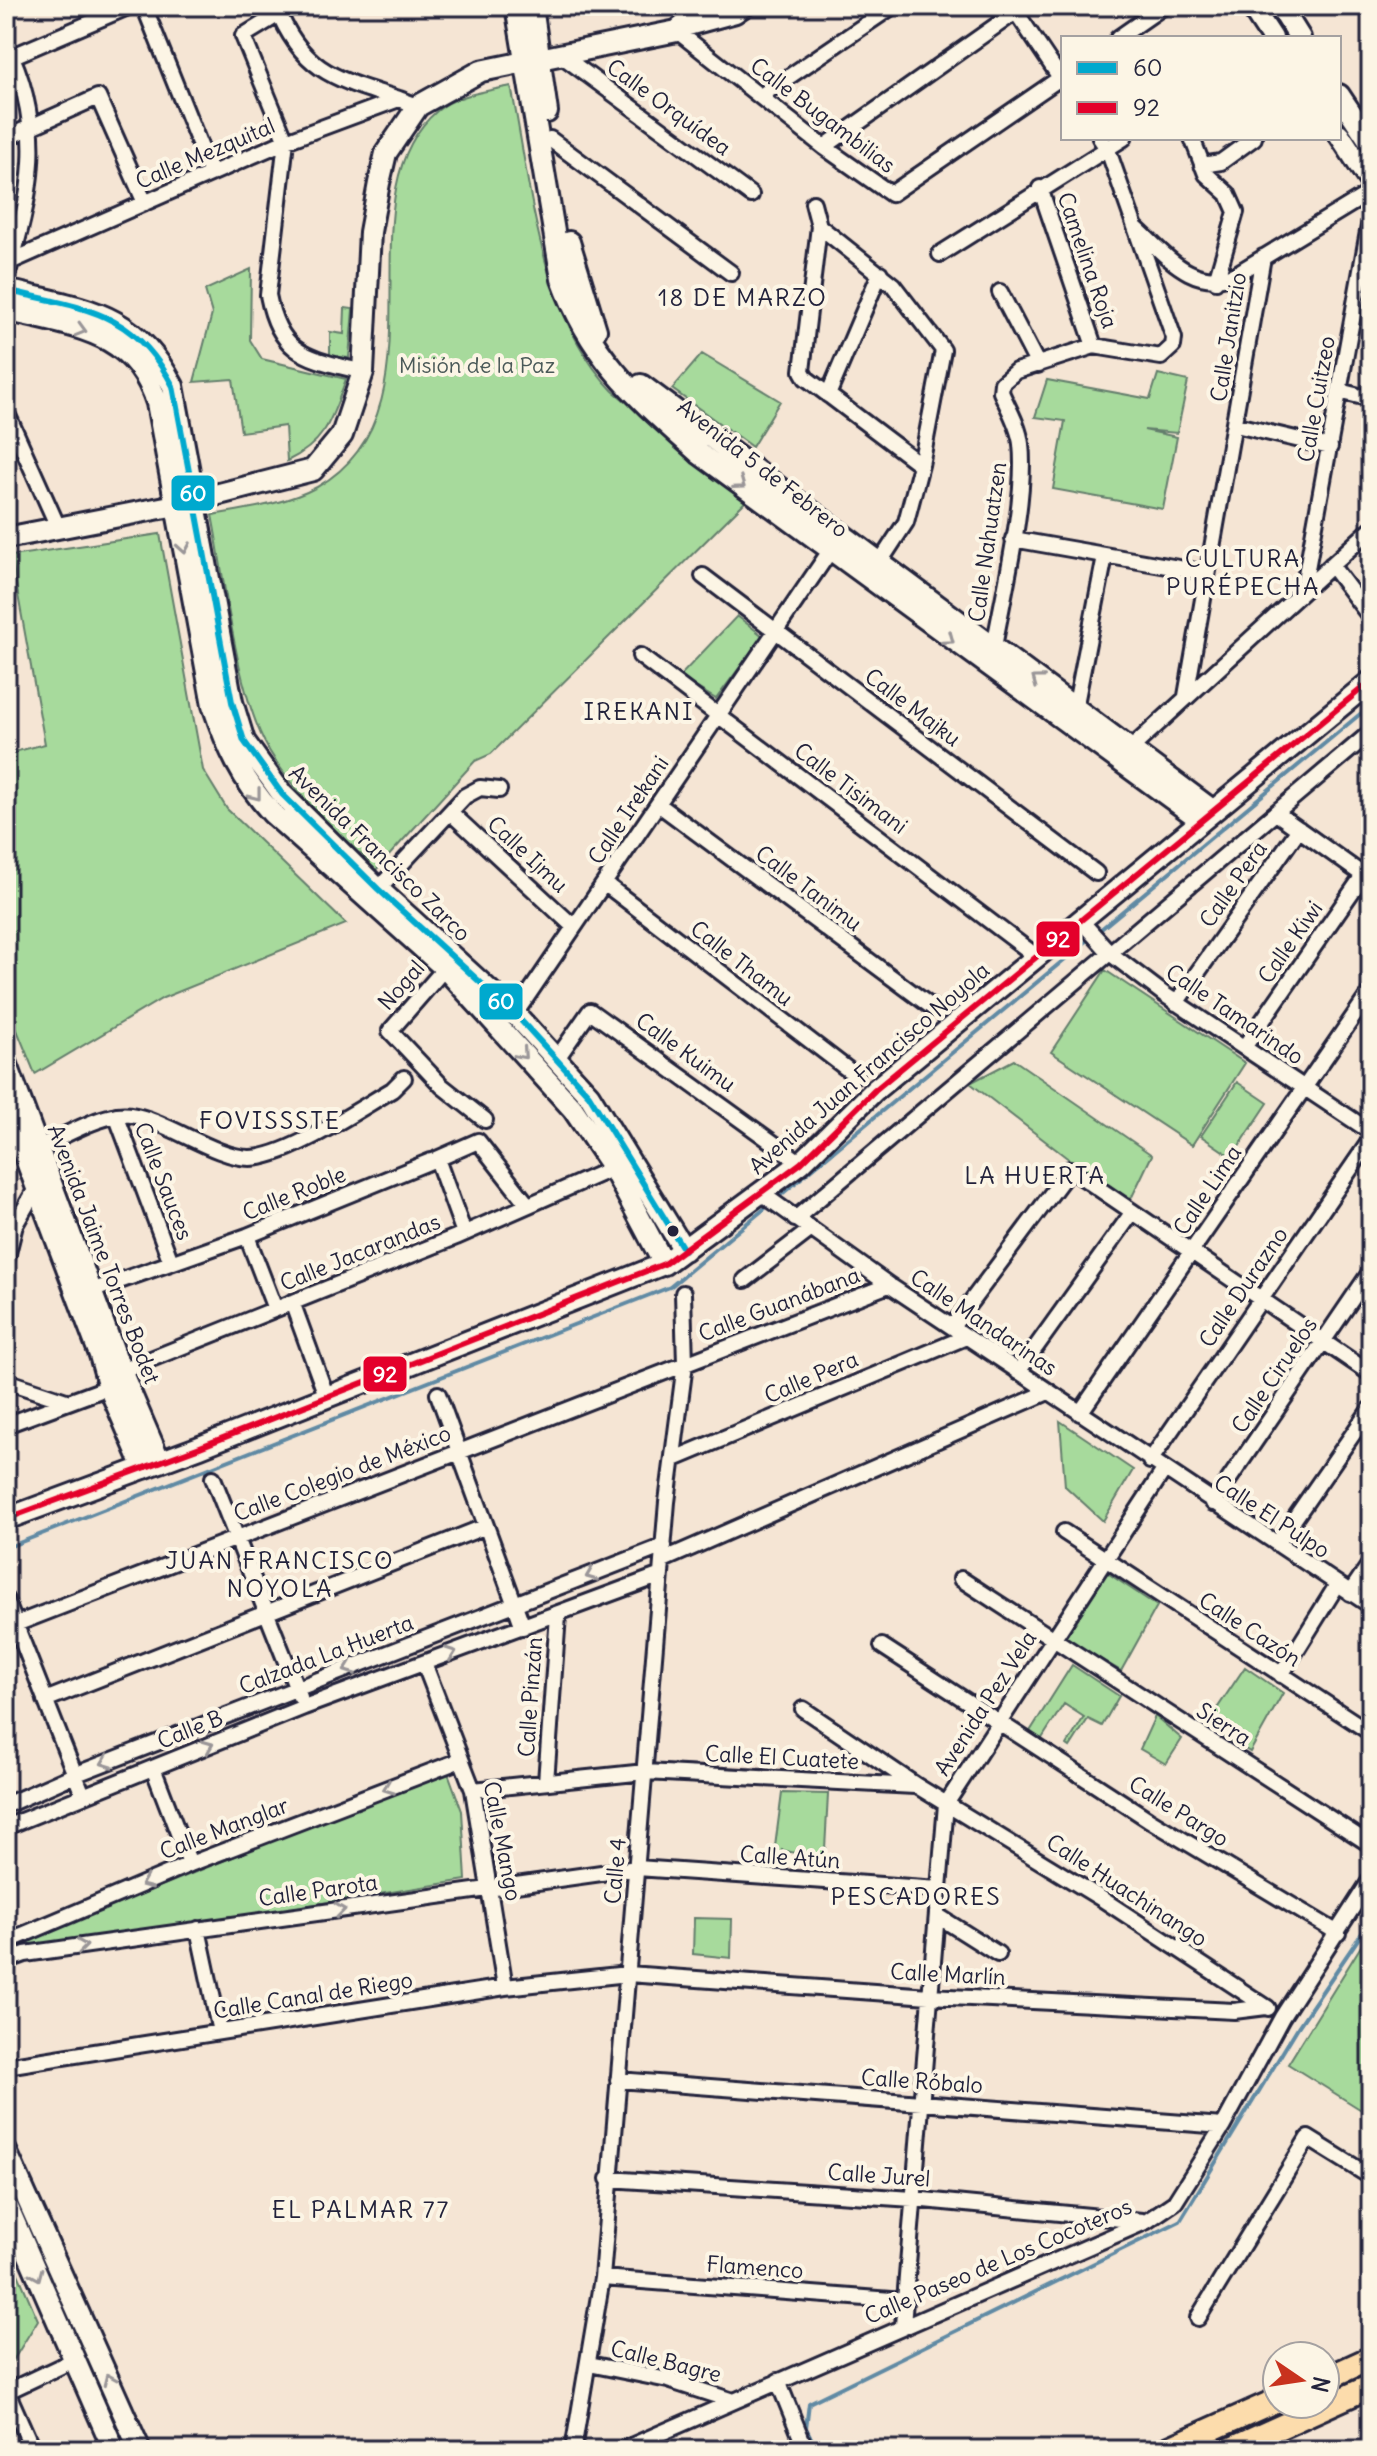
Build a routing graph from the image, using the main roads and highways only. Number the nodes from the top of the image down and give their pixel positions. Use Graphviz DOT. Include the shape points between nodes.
graph roads {
  1 [pos="1371,2358"];
  2 [pos="1341,2372"];
  3 [pos="1371,2386"];
  4 [pos="1261,2407"];
  5 [pos="1165,2450"];
  6 [pos="1229,2450"];
  1 -- 2 [label="main road"];
  3 -- 6 [label="main road"];
  4 -- 5 [label="main road"];
}
